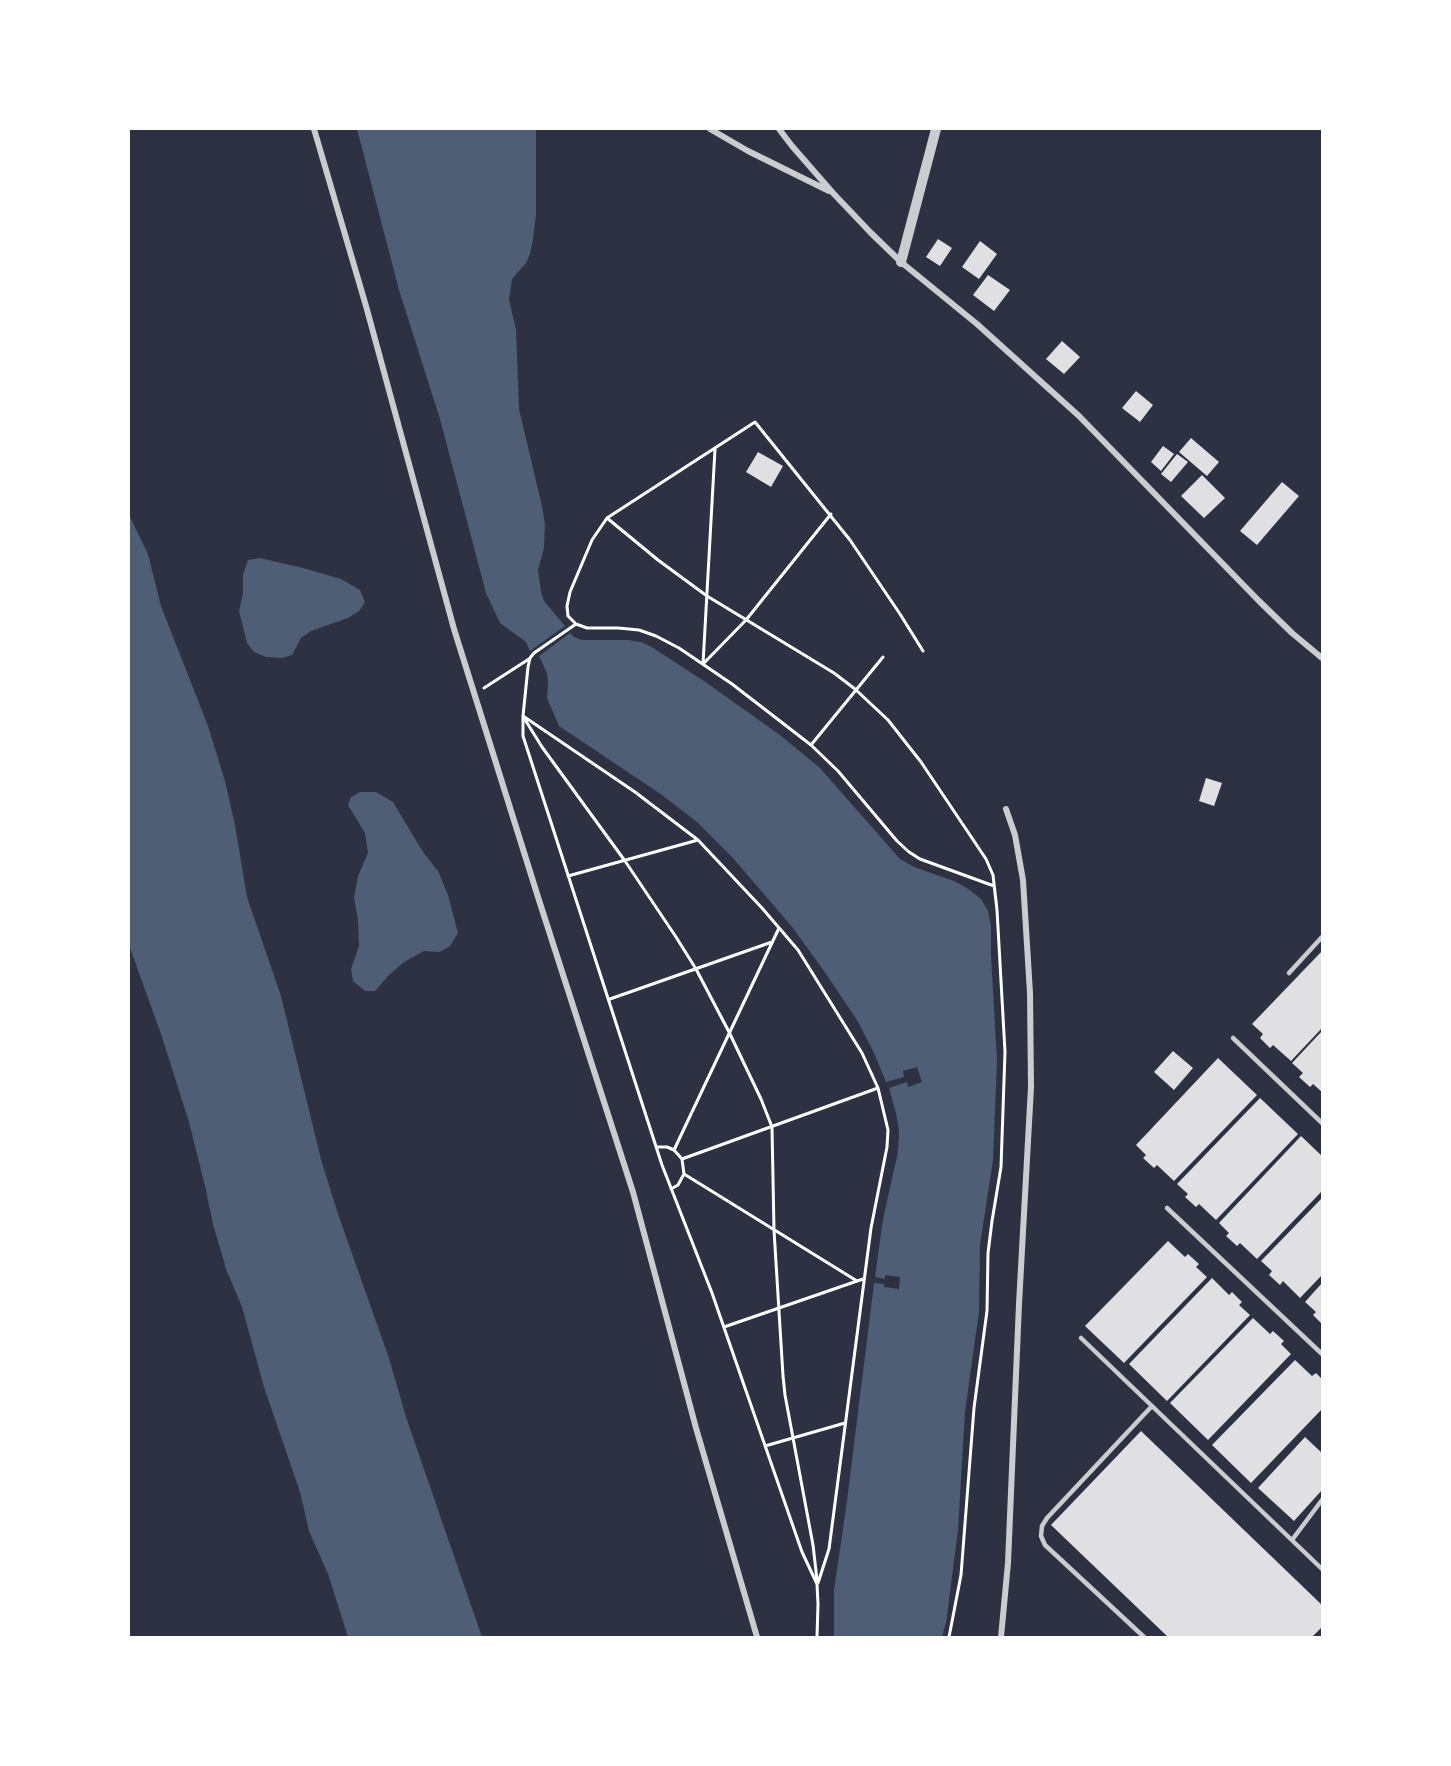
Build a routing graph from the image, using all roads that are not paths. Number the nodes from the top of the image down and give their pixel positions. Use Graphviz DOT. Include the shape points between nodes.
graph roads {
  1 [pos="314,129"];
  2 [pos="710,129"];
  3 [pos="779,129"];
  4 [pos="936,129"];
  5 [pos="833,193"];
  6 [pos="901,262"];
  7 [pos="1322,658"];
  8 [pos="1006,809"];
  9 [pos="1322,937"];
  10 [pos="1288,973"];
  11 [pos="1233,1038"];
  12 [pos="1322,1123"];
  13 [pos="1167,1208"];
  14 [pos="1081,1338"];
  15 [pos="1322,1354"];
  16 [pos="1152,1406"];
  17 [pos="1322,1500"];
  18 [pos="1292,1540"];
  19 [pos="1322,1569"];
  20 [pos="757,1637"];
  21 [pos="1001,1637"];
  22 [pos="1144,1637"];
  1 -- 20 [label="street" via="454,629 633,1192"];
  2 -- 5 [label="street"];
  3 -- 5 [label="street"];
  4 -- 6 [label="street"];
  5 -- 6 [label="street"];
  6 -- 7 [label="street" via="1079,416 1251,593"];
  8 -- 21 [label="street" via="1020,856 1024,892 1031,1087"];
  9 -- 10 [label="lane"];
  11 -- 12 [label="lane"];
  13 -- 15 [label="lane"];
  14 -- 16 [label="lane"];
  16 -- 18 [label="lane"];
  16 -- 22 [label="lane" via="1041,1526 1044,1545"];
  17 -- 18 [label="lane"];
  18 -- 19 [label="lane"];
}
